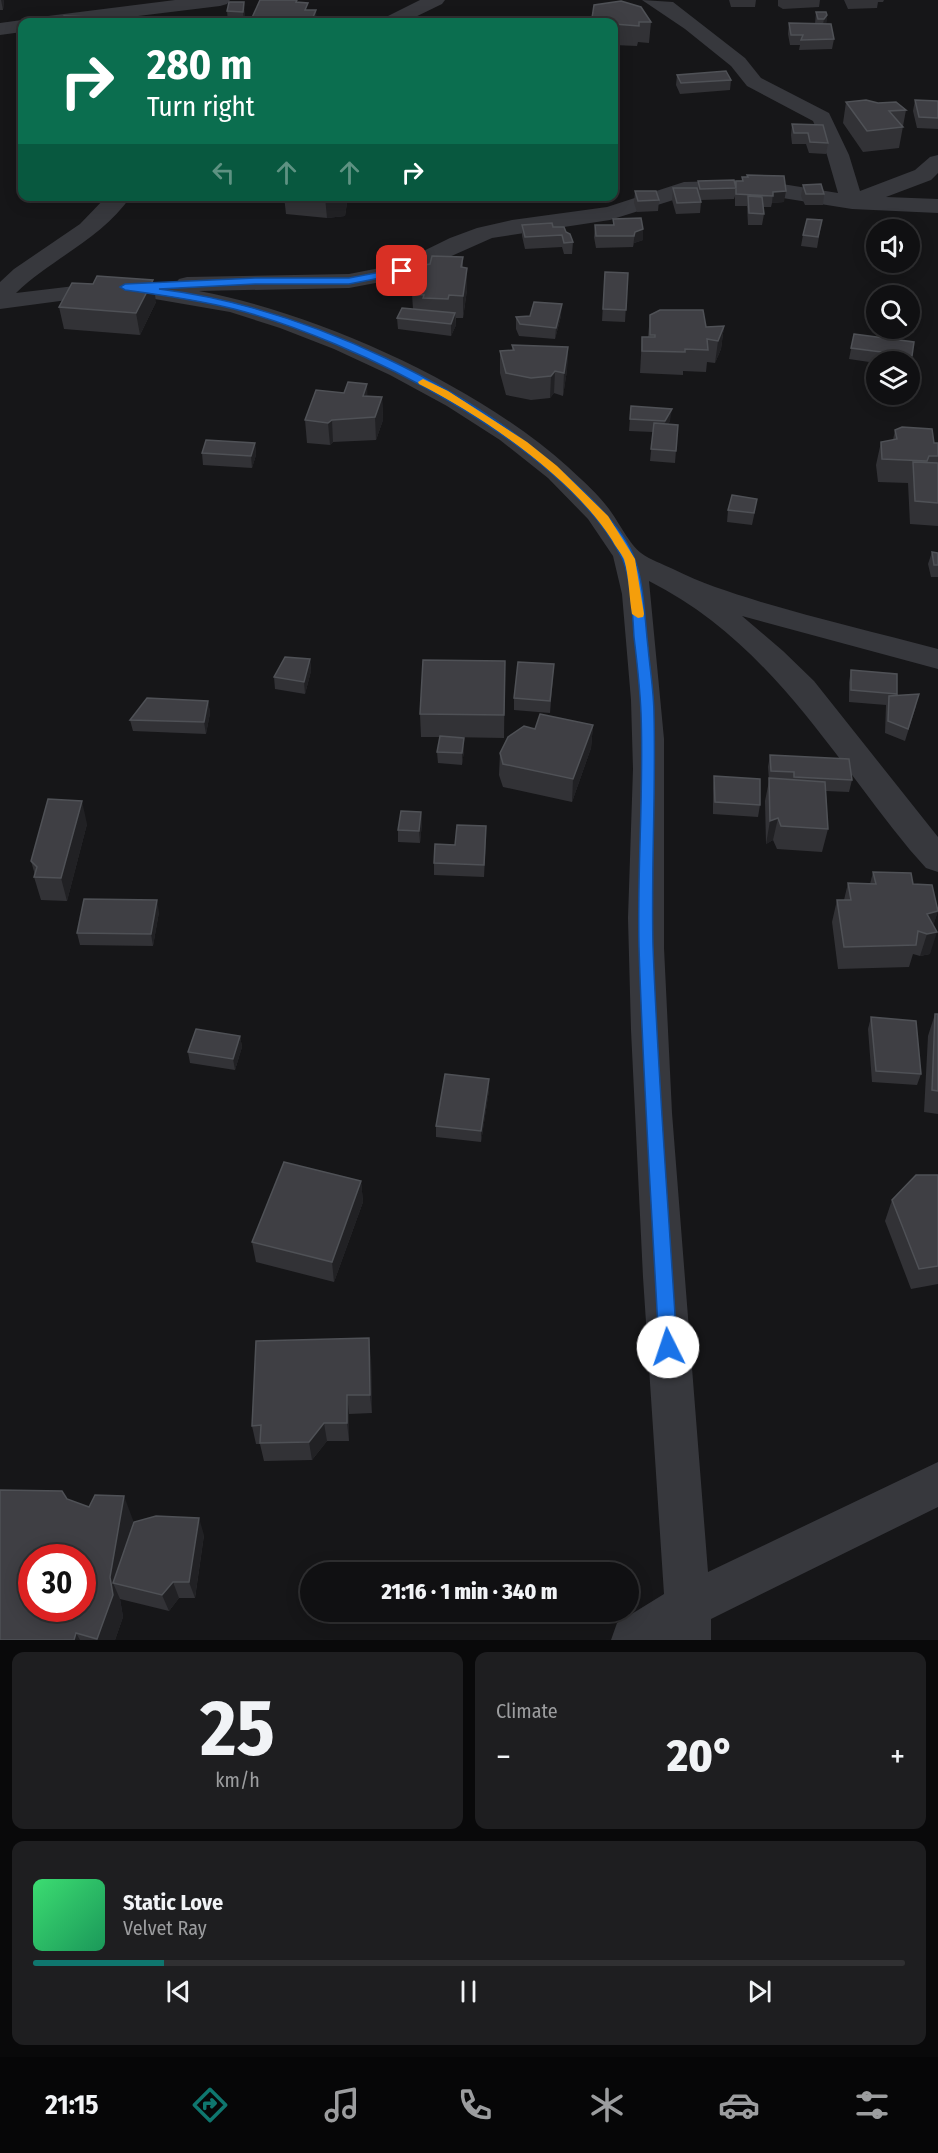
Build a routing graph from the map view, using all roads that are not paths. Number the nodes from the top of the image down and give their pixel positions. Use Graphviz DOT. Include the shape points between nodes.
graph roads {
  1 [pos="220,0"];
  2 [pos="435,0"];
  3 [pos="652,0"];
  4 [pos="79,18"];
  5 [pos="399,18"];
  6 [pos="18,27"];
  7 [pos="0,29"];
  8 [pos="938,162"];
  9 [pos="115,201"];
  10 [pos="852,202"];
  11 [pos="938,206"];
  12 [pos="125,287"];
  13 [pos="0,295"];
  14 [pos="0,302"];
  15 [pos="629,559"];
  16 [pos="689,589"];
  17 [pos="938,659"];
  18 [pos="938,859"];
  19 [pos="938,1484"];
  20 [pos="688,1623"];
  21 [pos="634,1640"];
  1 -- 4 [label="street"];
  2 -- 5 [label="street"];
  3 -- 10 [label="street" via="692,24 738,62 754,81 822,117"];
  6 -- 7 [label="street"];
  8 -- 10 [label="street" via="923,175"];
  9 -- 13 [label="street" via="88,229 22,274"];
  10 -- 11 [label="street"];
  10 -- 12 [label="street" via="757,187 684,189 610,213 485,233 402,271 367,279"];
  12 -- 14 [label="street"];
  12 -- 15 [label="street" via="186,295 284,321 359,351 445,393 553,469 604,519"];
  15 -- 16 [label="street"];
  15 -- 20 [label="street" via="648,712 646,945 663,1276"];
  16 -- 17 [label="street" via="788,620"];
  16 -- 18 [label="street" via="763,648 816,704 911,830"];
  19 -- 20 [label="street"];
  20 -- 21 [label="street"];
}
